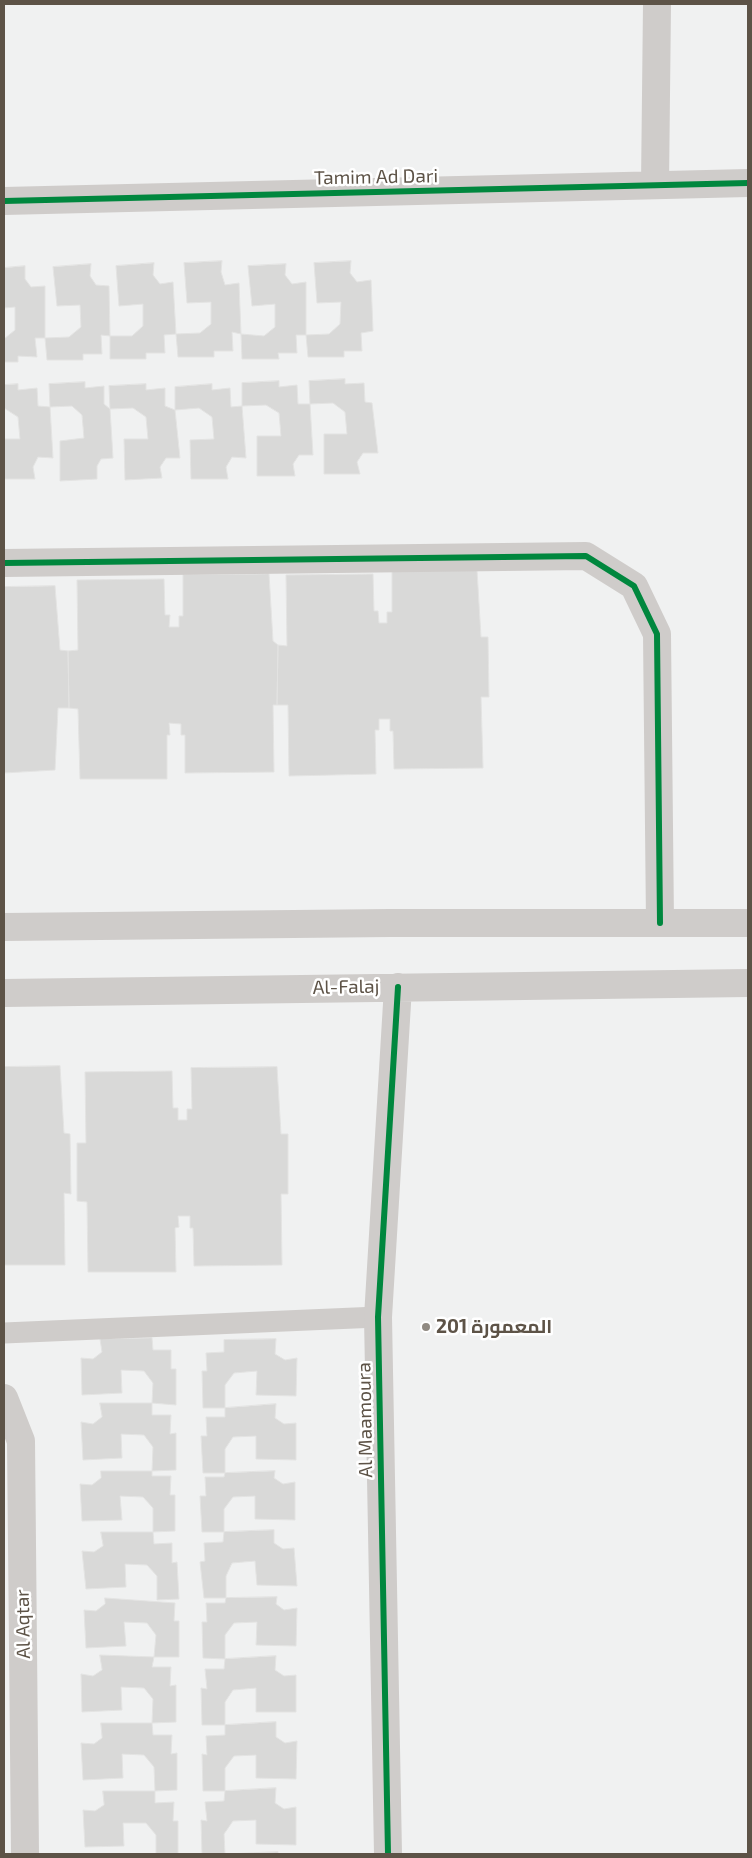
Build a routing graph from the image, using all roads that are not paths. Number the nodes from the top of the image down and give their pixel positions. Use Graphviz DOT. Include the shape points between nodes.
graph roads {
  1 [pos="657,4"];
  2 [pos="748,183"];
  3 [pos="656,185"];
  4 [pos="4,201"];
  5 [pos="4,563"];
  6 [pos="660,923"];
  7 [pos="748,923"];
  8 [pos="4,927"];
  9 [pos="748,983"];
  10 [pos="398,986"];
  11 [pos="4,993"];
  12 [pos="378,1317"];
  13 [pos="4,1333"];
  14 [pos="4,1398"];
  15 [pos="14,1759"];
  16 [pos="25,1854"];
  17 [pos="388,1854"];
  1 -- 3 [label="street"];
  2 -- 3 [label="street, Tamim Ad Dari"];
  3 -- 4 [label="street, Tamim Ad Dari"];
  5 -- 6 [label="street" via="586,556 634,586 657,634"];
  6 -- 7 [label="street"];
  6 -- 8 [label="street"];
  9 -- 10 [label="street, Al-Falaj"];
  10 -- 11 [label="street, Al-Falaj"];
  10 -- 12 [label="street, Al Maamoura"];
  12 -- 13 [label="lane"];
  12 -- 17 [label="street, Al Maamoura"];
  14 -- 15 [label="street, Al Aqtar" via="21,1441"];
  15 -- 16 [label="street, Al Aqtar"];
}
